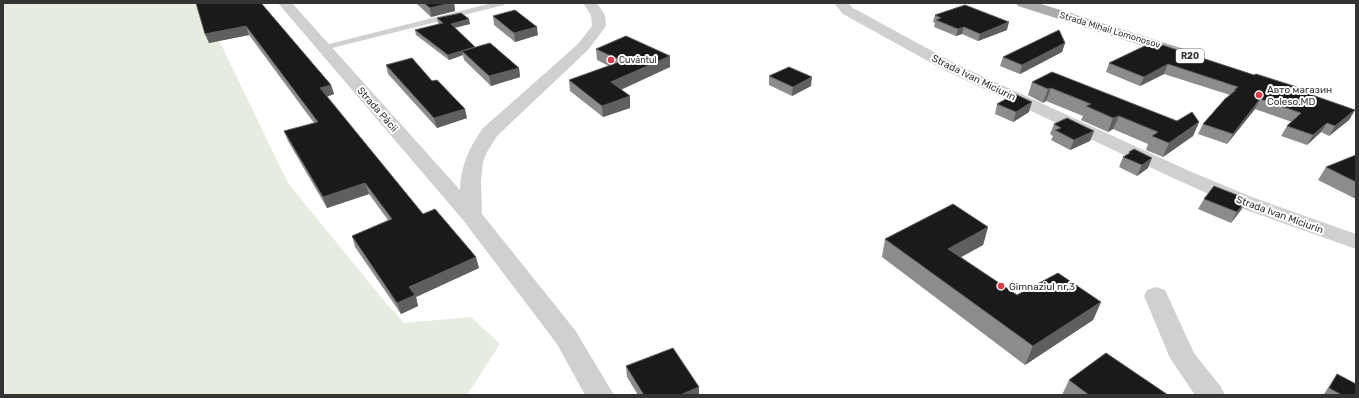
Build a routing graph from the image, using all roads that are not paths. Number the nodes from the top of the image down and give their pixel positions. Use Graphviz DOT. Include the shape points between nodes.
graph roads {
  1 [pos="285,3"];
  2 [pos="501,3"];
  3 [pos="590,3"];
  4 [pos="841,3"];
  5 [pos="1022,3"];
  6 [pos="324,48"];
  7 [pos="1194,57"];
  8 [pos="471,215"];
  9 [pos="1356,242"];
  10 [pos="1156,296"];
  11 [pos="600,395"];
  12 [pos="1211,395"];
  1 -- 6 [label="street, Strada Păcii"];
  2 -- 6 [label="lane"];
  3 -- 8 [label="street" via="598,15 599,26 583,47 490,132 480,145 471,168"];
  4 -- 9 [label="street, Strada Ivan Miciurin" via="848,11 966,74 1180,174 1245,202"];
  5 -- 7 [label="main road, Strada Mihail Lomonosov / R20"];
  6 -- 8 [label="street, Strada Păcii"];
  8 -- 11 [label="street, Strada Păcii" via="566,337"];
  10 -- 12 [label="street" via="1183,358"];
}
